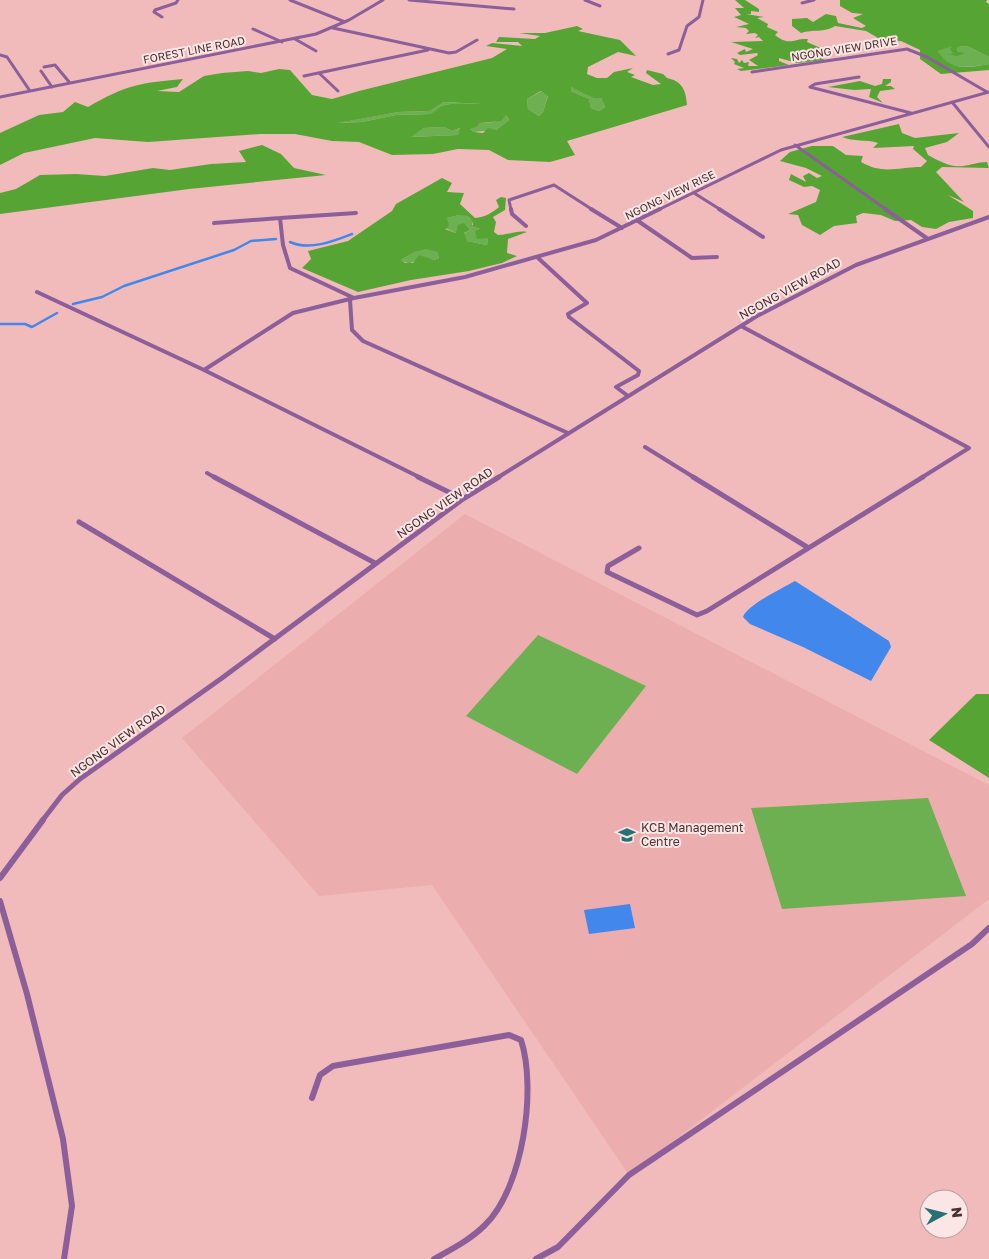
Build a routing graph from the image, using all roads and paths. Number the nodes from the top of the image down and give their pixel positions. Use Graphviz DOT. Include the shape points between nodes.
graph roads {
  1 [pos="178,0"];
  2 [pos="290,0"];
  3 [pos="383,0"];
  4 [pos="408,0"];
  5 [pos="585,0"];
  6 [pos="703,0"];
  7 [pos="814,0"];
  8 [pos="802,3"];
  9 [pos="600,6"];
  10 [pos="514,9"];
  11 [pos="162,17"];
  12 [pos="345,22"];
  13 [pos="333,28"];
  14 [pos="253,29"];
  15 [pos="295,39"];
  16 [pos="476,40"];
  17 [pos="282,42"];
  18 [pos="430,49"];
  19 [pos="316,51"];
  20 [pos="668,54"];
  21 [pos="0,55"];
  22 [pos="44,66"];
  23 [pos="41,71"];
  24 [pos="752,72"];
  25 [pos="319,73"];
  26 [pos="304,76"];
  27 [pos="859,77"];
  28 [pos="70,83"];
  29 [pos="52,87"];
  30 [pos="338,90"];
  31 [pos="30,91"];
  32 [pos="988,92"];
  33 [pos="0,97"];
  34 [pos="952,102"];
  35 [pos="911,113"];
  36 [pos="795,145"];
  37 [pos="989,147"];
  38 [pos="694,193"];
  39 [pos="356,214"];
  40 [pos="989,217"];
  41 [pos="280,218"];
  42 [pos="638,220"];
  43 [pos="214,223"];
  44 [pos="526,226"];
  45 [pos="622,228"];
  46 [pos="763,237"];
  47 [pos="928,239"];
  48 [pos="537,257"];
  49 [pos="717,257"];
  50 [pos="37,292"];
  51 [pos="352,299"];
  52 [pos="741,326"];
  53 [pos="204,370"];
  54 [pos="628,396"];
  55 [pos="568,433"];
  56 [pos="645,447"];
  57 [pos="207,473"];
  58 [pos="463,499"];
  59 [pos="79,522"];
  60 [pos="807,547"];
  61 [pos="639,548"];
  62 [pos="375,563"];
  63 [pos="275,639"];
  64 [pos="0,878"];
  65 [pos="0,901"];
  66 [pos="989,928"];
  67 [pos="312,1098"];
  68 [pos="64,1259"];
  69 [pos="434,1259"];
  70 [pos="536,1259"];
  1 -- 11 [label="street" via="155,10"];
  2 -- 12 [label="street"];
  3 -- 12 [label="street, FOREST LINE ROAD"];
  4 -- 10 [label="street"];
  5 -- 9 [label="street"];
  6 -- 20 [label="street" via="699,17 687,26 679,50"];
  7 -- 8 [label="street"];
  12 -- 13 [label="street, FOREST LINE ROAD"];
  13 -- 15 [label="street, FOREST LINE ROAD"];
  13 -- 18 [label="street"];
  14 -- 17 [label="street"];
  15 -- 17 [label="street, FOREST LINE ROAD"];
  15 -- 19 [label="street"];
  16 -- 18 [label="street" via="453,53"];
  17 -- 28 [label="street, FOREST LINE ROAD"];
  18 -- 25 [label="street"];
  21 -- 31 [label="street" via="6,57"];
  22 -- 28 [label="street" via="55,65"];
  23 -- 29 [label="street"];
  24 -- 32 [label="street, NGONG VIEW DRIVE" via="907,49"];
  25 -- 26 [label="street"];
  25 -- 30 [label="street"];
  27 -- 35 [label="street" via="810,87"];
  28 -- 29 [label="street, FOREST LINE ROAD"];
  29 -- 31 [label="street, FOREST LINE ROAD"];
  31 -- 33 [label="street, FOREST LINE ROAD"];
  32 -- 34 [label="street, NGONG VIEW RISE"];
  34 -- 35 [label="street, NGONG VIEW RISE"];
  34 -- 37 [label="street"];
  35 -- 36 [label="street, NGONG VIEW RISE"];
  36 -- 38 [label="street, NGONG VIEW RISE"];
  36 -- 47 [label="street"];
  38 -- 42 [label="street, NGONG VIEW RISE"];
  38 -- 46 [label="street"];
  39 -- 41 [label="street"];
  40 -- 47 [label="street, NGONG VIEW ROAD"];
  41 -- 43 [label="street"];
  41 -- 51 [label="street" via="288,267"];
  42 -- 45 [label="street, NGONG VIEW RISE"];
  42 -- 49 [label="street" via="692,258"];
  44 -- 45 [label="street" via="512,214 509,200 554,185"];
  45 -- 48 [label="street, NGONG VIEW RISE" via="596,240"];
  47 -- 52 [label="street, NGONG VIEW ROAD" via="841,271"];
  48 -- 51 [label="street, NGONG VIEW RISE" via="465,277"];
  48 -- 54 [label="street" via="587,303 568,314 569,317 640,371 616,387"];
  50 -- 53 [label="street"];
  51 -- 53 [label="street, NGONG VIEW RISE" via="293,313"];
  51 -- 55 [label="street" via="352,330 363,342"];
  52 -- 54 [label="street, NGONG VIEW ROAD"];
  52 -- 60 [label="street" via="969,448"];
  53 -- 58 [label="street"];
  54 -- 55 [label="street, NGONG VIEW ROAD"];
  55 -- 58 [label="street, NGONG VIEW ROAD"];
  56 -- 60 [label="street"];
  57 -- 62 [label="street"];
  58 -- 62 [label="street, NGONG VIEW ROAD" via="447,514"];
  59 -- 63 [label="street"];
  60 -- 61 [label="street" via="697,614 607,572 608,566"];
  62 -- 63 [label="street, NGONG VIEW ROAD"];
  63 -- 64 [label="street, NGONG VIEW ROAD" via="80,779 47,814"];
  65 -- 68 [label="street" via="63,1140 72,1206"];
  66 -- 70 [label="street" via="972,944 629,1174 558,1247"];
  67 -- 69 [label="street" via="320,1075 333,1066 509,1035 521,1040 526,1054 526,1138 517,1174 505,1201 489,1222"];
}
